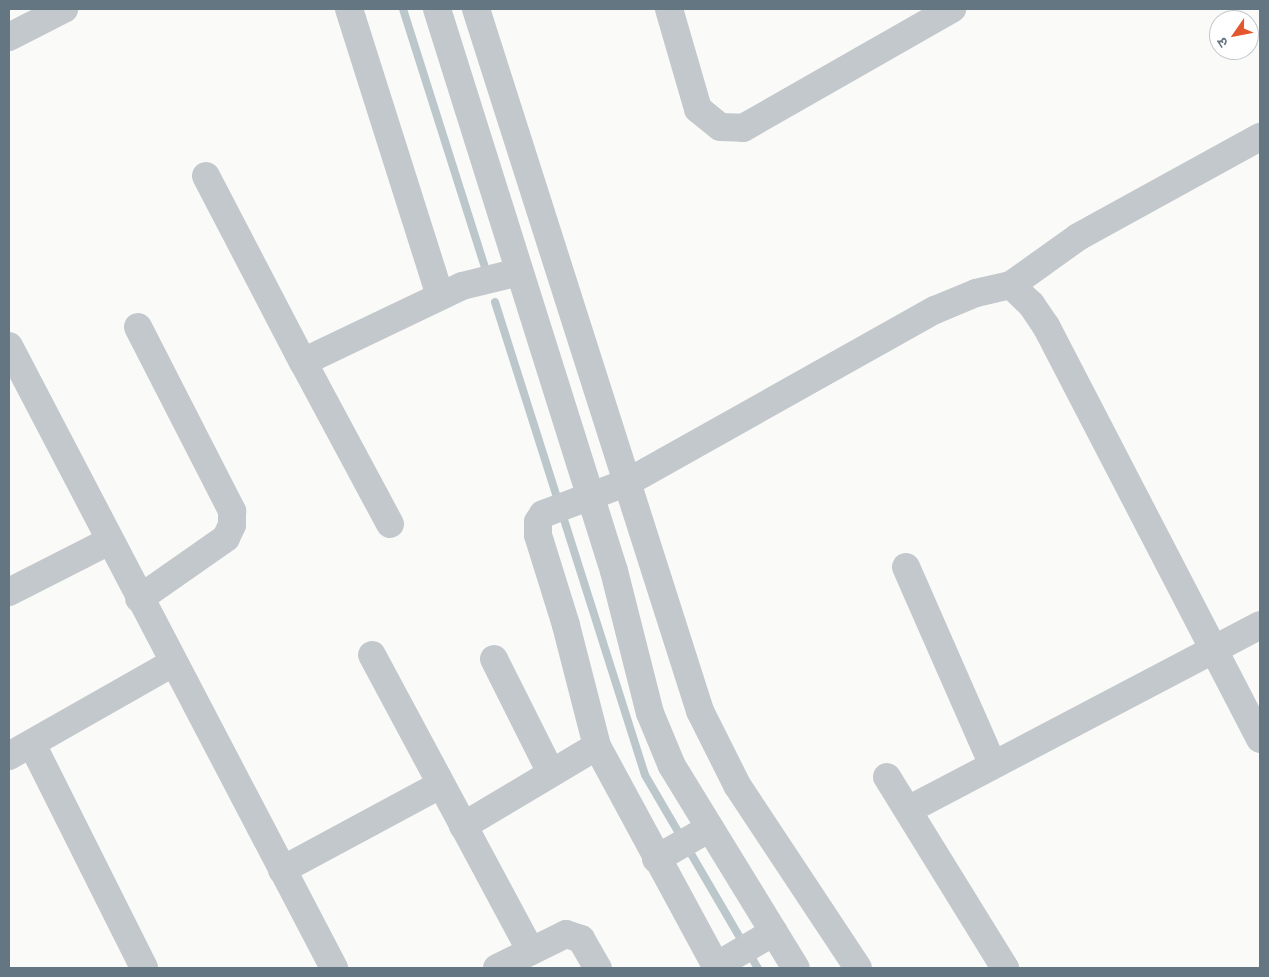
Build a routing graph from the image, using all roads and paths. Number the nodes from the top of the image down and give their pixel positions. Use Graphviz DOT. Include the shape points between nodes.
graph roads {
  1 [pos="64,9"];
  2 [pos="349,9"];
  3 [pos="437,9"];
  4 [pos="476,9"];
  5 [pos="669,9"];
  6 [pos="952,9"];
  7 [pos="9,37"];
  8 [pos="1260,137"];
  9 [pos="206,176"];
  10 [pos="520,272"];
  11 [pos="1011,285"];
  12 [pos="440,296"];
  13 [pos="138,327"];
  14 [pos="9,346"];
  15 [pos="303,362"];
  16 [pos="628,482"];
  17 [pos="567,505"];
  18 [pos="390,524"];
  19 [pos="109,541"];
  20 [pos="906,567"];
  21 [pos="9,592"];
  22 [pos="139,599"];
  23 [pos="1260,624"];
  24 [pos="1213,648"];
  25 [pos="372,655"];
  26 [pos="494,659"];
  27 [pos="173,663"];
  28 [pos="1260,739"];
  29 [pos="597,746"];
  30 [pos="21,751"];
  31 [pos="993,765"];
  32 [pos="550,773"];
  33 [pos="887,777"];
  34 [pos="440,785"];
  35 [pos="908,810"];
  36 [pos="462,826"];
  37 [pos="683,843"];
  38 [pos="282,870"];
  39 [pos="757,941"];
  40 [pos="531,952"];
  41 [pos="716,967"];
  42 [pos="144,968"];
  43 [pos="334,968"];
  44 [pos="497,968"];
  45 [pos="598,968"];
  46 [pos="796,968"];
  47 [pos="858,968"];
  48 [pos="1005,968"];
  1 -- 7 [label="street"];
  2 -- 12 [label="street"];
  3 -- 10 [label="street"];
  4 -- 16 [label="street"];
  5 -- 6 [label="street" via="698,109 720,127 743,128"];
  8 -- 11 [label="street" via="1078,237"];
  9 -- 15 [label="street"];
  10 -- 12 [label="street" via="462,286"];
  10 -- 17 [label="street"];
  11 -- 16 [label="street" via="976,293 935,310"];
  11 -- 24 [label="street" via="1031,304 1046,326"];
  12 -- 15 [label="street"];
  13 -- 22 [label="street" via="232,510 232,525 226,538"];
  14 -- 19 [label="street"];
  15 -- 18 [label="street"];
  16 -- 17 [label="street"];
  16 -- 47 [label="street" via="700,711 715,744 737,785"];
  17 -- 29 [label="street" via="538,522 538,535 566,625"];
  17 -- 37 [label="street" via="672,766"];
  19 -- 21 [label="street"];
  19 -- 22 [label="street"];
  20 -- 31 [label="street"];
  22 -- 27 [label="street"];
  23 -- 24 [label="street"];
  24 -- 28 [label="street"];
  24 -- 31 [label="street"];
  25 -- 34 [label="street"];
  26 -- 32 [label="street"];
  27 -- 30 [label="street"];
  27 -- 38 [label="street"];
  29 -- 32 [label="street"];
  29 -- 37 [label="street"];
  30 -- 42 [label="street"];
  31 -- 35 [label="street"];
  32 -- 36 [label="street"];
  33 -- 35 [label="street"];
  34 -- 36 [label="street"];
  34 -- 38 [label="street"];
  35 -- 48 [label="street"];
  36 -- 40 [label="street"];
  37 -- 39 [label="street"];
  37 -- 41 [label="street"];
  38 -- 43 [label="street"];
  39 -- 41 [label="street"];
  39 -- 46 [label="street"];
  40 -- 44 [label="street"];
  40 -- 45 [label="street" via="566,934 581,940"];
}
